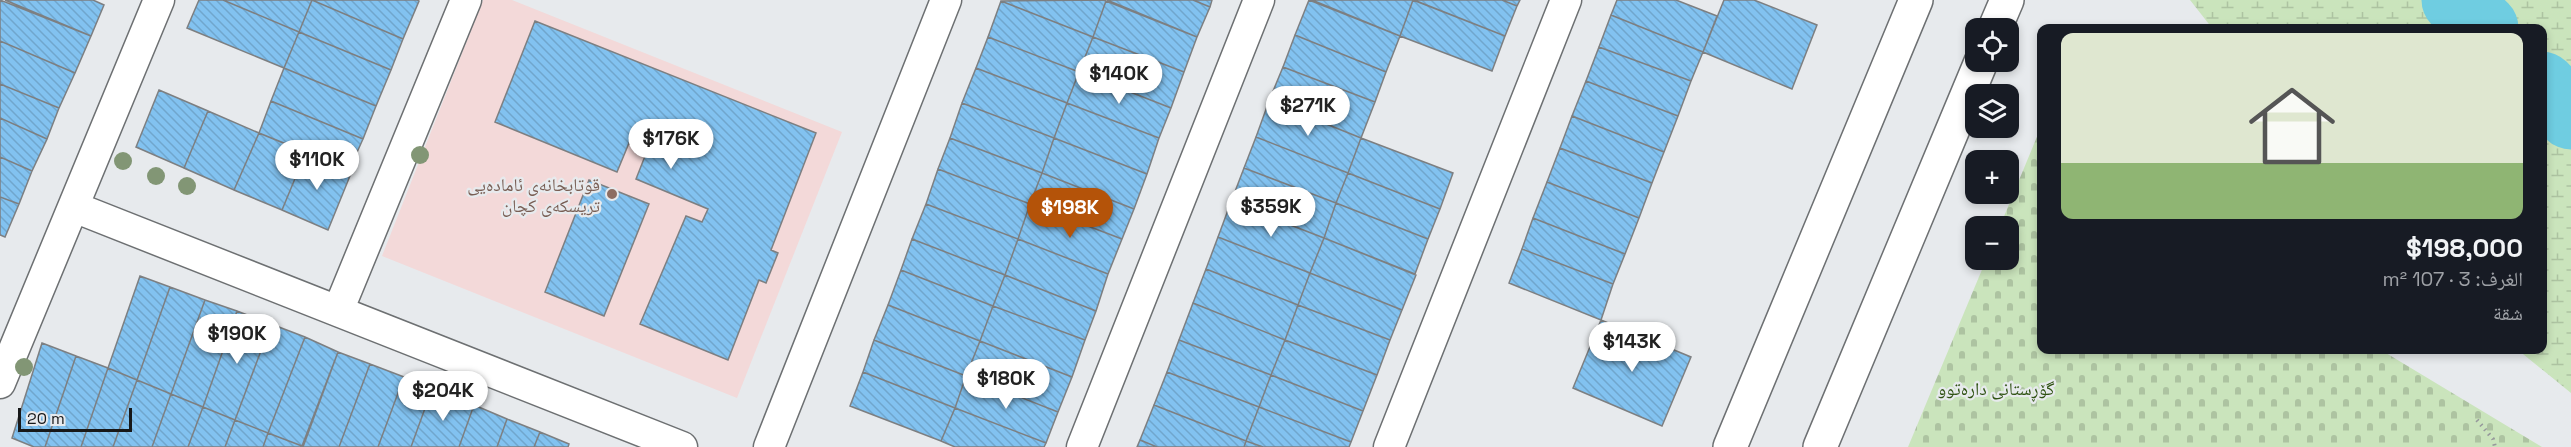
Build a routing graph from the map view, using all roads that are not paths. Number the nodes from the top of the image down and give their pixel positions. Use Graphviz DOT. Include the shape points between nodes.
graph roads {
  1 [pos="159,0"];
  2 [pos="466,0"];
  3 [pos="946,0"];
  4 [pos="1259,0"];
  5 [pos="1566,0"];
  6 [pos="1916,0"];
  7 [pos="2007,0"];
  8 [pos="1999,18"];
  9 [pos="1977,72"];
  10 [pos="74,207"];
  11 [pos="338,311"];
  12 [pos="0,383"];
  13 [pos="682,447"];
  14 [pos="769,447"];
  15 [pos="1082,447"];
  16 [pos="1389,447"];
  17 [pos="1730,447"];
  18 [pos="1820,447"];
  1 -- 10 [label="street"];
  2 -- 11 [label="street"];
  3 -- 14 [label="street"];
  4 -- 15 [label="street"];
  5 -- 16 [label="street"];
  6 -- 17 [label="main road"];
  7 -- 8 [label="main road"];
  9 -- 18 [label="main road"];
  10 -- 11 [label="street"];
  10 -- 12 [label="street"];
  11 -- 13 [label="street"];
}
